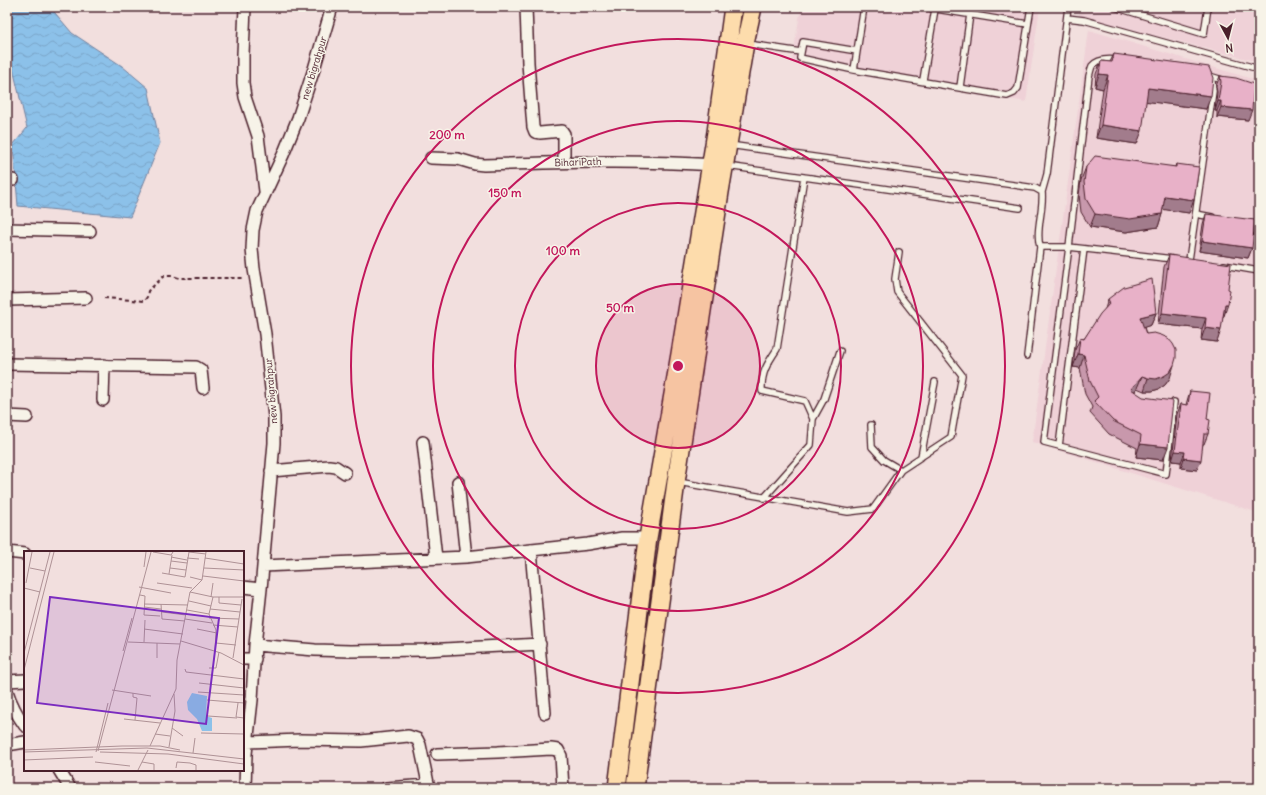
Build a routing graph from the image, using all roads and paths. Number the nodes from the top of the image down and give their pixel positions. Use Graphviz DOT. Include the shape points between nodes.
graph roads {
  1 [pos="245,7"];
  2 [pos="332,7"];
  3 [pos="526,7"];
  4 [pos="733,7"];
  5 [pos="753,7"];
  6 [pos="864,7"];
  7 [pos="924,7"];
  8 [pos="1031,7"];
  9 [pos="1068,7"];
  10 [pos="1115,7"];
  11 [pos="1208,7"];
  12 [pos="935,9"];
  13 [pos="970,14"];
  14 [pos="1067,18"];
  15 [pos="1028,24"];
  16 [pos="745,43"];
  17 [pos="857,51"];
  18 [pos="801,52"];
  19 [pos="1127,62"];
  20 [pos="1259,69"];
  21 [pos="854,70"];
  22 [pos="923,80"];
  23 [pos="1232,83"];
  24 [pos="1239,85"];
  25 [pos="960,87"];
  26 [pos="1259,92"];
  27 [pos="728,145"];
  28 [pos="431,158"];
  29 [pos="564,162"];
  30 [pos="718,165"];
  31 [pos="804,177"];
  32 [pos="265,191"];
  33 [pos="1042,192"];
  34 [pos="1020,208"];
  35 [pos="1196,214"];
  36 [pos="1217,218"];
  37 [pos="1238,222"];
  38 [pos="1259,225"];
  39 [pos="7,229"];
  40 [pos="90,231"];
  41 [pos="1040,247"];
  42 [pos="1069,247"];
  43 [pos="1084,249"];
  44 [pos="899,252"];
  45 [pos="1189,260"];
  46 [pos="1197,261"];
  47 [pos="1220,265"];
  48 [pos="1259,267"];
  49 [pos="1259,271"];
  50 [pos="255,278"];
  51 [pos="86,298"];
  52 [pos="104,298"];
  53 [pos="7,300"];
  54 [pos="840,351"];
  55 [pos="1027,356"];
  56 [pos="7,364"];
  57 [pos="104,365"];
  58 [pos="935,382"];
  59 [pos="203,388"];
  60 [pos="103,400"];
  61 [pos="1174,402"];
  62 [pos="7,416"];
  63 [pos="26,416"];
  64 [pos="813,419"];
  65 [pos="871,425"];
  66 [pos="423,442"];
  67 [pos="1059,446"];
  68 [pos="921,457"];
  69 [pos="901,470"];
  70 [pos="271,471"];
  71 [pos="345,473"];
  72 [pos="667,481"];
  73 [pos="458,482"];
  74 [pos="764,498"];
  75 [pos="648,538"];
  76 [pos="531,550"];
  77 [pos="7,552"];
  78 [pos="24,554"];
  79 [pos="466,557"];
  80 [pos="436,558"];
  81 [pos="263,566"];
  82 [pos="642,586"];
  83 [pos="244,587"];
  84 [pos="661,588"];
  85 [pos="261,589"];
  86 [pos="540,644"];
  87 [pos="255,645"];
  88 [pos="244,659"];
  89 [pos="255,659"];
  90 [pos="24,680"];
  91 [pos="7,681"];
  92 [pos="7,691"];
  93 [pos="545,713"];
  94 [pos="24,725"];
  95 [pos="24,742"];
  96 [pos="247,742"];
  97 [pos="7,745"];
  98 [pos="245,754"];
  99 [pos="437,754"];
  100 [pos="60,771"];
  101 [pos="618,780"];
  102 [pos="636,781"];
  103 [pos="429,787"];
  104 [pos="70,788"];
  105 [pos="245,788"];
  106 [pos="386,788"];
  107 [pos="563,788"];
  1 -- 32 [label="street" via="243,83 258,136"];
  2 -- 32 [label="street, new bigrahpur" via="298,118"];
  3 -- 29 [label="street" via="533,127 535,132 540,133 562,131"];
  4 -- 30 [label="main road" via="716,132"];
  5 -- 16 [label="main road"];
  6 -- 17 [label="lane"];
  7 -- 12 [label="lane"];
  8 -- 15 [label="lane"];
  9 -- 14 [label="lane"];
  10 -- 11 [label="lane" via="1204,34"];
  12 -- 13 [label="lane"];
  12 -- 22 [label="lane"];
  13 -- 15 [label="lane"];
  13 -- 25 [label="lane"];
  14 -- 20 [label="lane" via="1084,20"];
  14 -- 33 [label="lane" via="1047,174"];
  15 -- 25 [label="lane" via="1018,88 1014,93 1008,96"];
  16 -- 18 [label="lane"];
  16 -- 27 [label="main road"];
  17 -- 18 [label="lane" via="803,42"];
  17 -- 21 [label="lane"];
  18 -- 21 [label="lane" via="800,58"];
  19 -- 42 [label="lane" via="1112,59 1099,61 1092,66"];
  21 -- 22 [label="lane"];
  22 -- 25 [label="lane"];
  23 -- 35 [label="lane" via="1202,74 1212,82 1213,91"];
  24 -- 26 [label="lane"];
  27 -- 30 [label="main road"];
  27 -- 33 [label="lane" via="1035,188"];
  28 -- 29 [label="street, BihariPath" via="458,159 484,165"];
  29 -- 30 [label="street, BihariPath" via="627,161"];
  30 -- 31 [label="lane"];
  30 -- 72 [label="main road"];
  31 -- 34 [label="lane"];
  31 -- 64 [label="lane" via="776,349 764,369 762,392 805,401"];
  32 -- 50 [label="street, new bigrahpur" via="253,230"];
  33 -- 41 [label="lane" via="1038,240"];
  35 -- 36 [label="lane"];
  35 -- 45 [label="lane"];
  37 -- 38 [label="lane"];
  39 -- 40 [label="street"];
  41 -- 42 [label="lane"];
  41 -- 55 [label="lane"];
  42 -- 43 [label="lane"];
  42 -- 67 [label="lane" via="1044,442"];
  43 -- 45 [label="lane"];
  43 -- 67 [label="lane"];
  44 -- 68 [label="lane" via="895,279 897,292 962,374 951,437"];
  45 -- 46 [label="lane"];
  47 -- 49 [label="lane"];
  48 -- 49 [label="lane"];
  50 -- 52 [label="path" via="164,276 148,291 144,301"];
  50 -- 70 [label="street, new bigrahpur" via="265,334 274,417"];
  51 -- 53 [label="street"];
  54 -- 64 [label="lane" via="824,399"];
  56 -- 57 [label="street"];
  57 -- 59 [label="street" via="196,367 202,370"];
  57 -- 60 [label="street"];
  58 -- 68 [label="lane"];
  61 -- 67 [label="lane" via="1166,474"];
  62 -- 63 [label="street"];
  64 -- 74 [label="lane" via="811,445"];
  65 -- 69 [label="lane" via="872,447 884,460"];
  66 -- 80 [label="street"];
  68 -- 69 [label="lane"];
  69 -- 74 [label="lane" via="873,509 848,512"];
  70 -- 71 [label="street" via="336,466"];
  70 -- 81 [label="street, new bigrahpur"];
  72 -- 74 [label="lane"];
  72 -- 75 [label="main road"];
  72 -- 84 [label="main road"];
  73 -- 79 [label="street"];
  75 -- 76 [label="street" via="622,538"];
  75 -- 82 [label="main road"];
  76 -- 79 [label="street"];
  76 -- 86 [label="street"];
  77 -- 78 [label="street"];
  79 -- 80 [label="street"];
  80 -- 81 [label="street"];
  81 -- 85 [label="street, new bigrahpur"];
  82 -- 84 [label="main road"];
  82 -- 101 [label="main road"];
  83 -- 85 [label="street"];
  84 -- 102 [label="main road"];
  85 -- 87 [label="street, new bigrahpur"];
  86 -- 87 [label="street" via="350,651"];
  86 -- 93 [label="street"];
  87 -- 89 [label="street, new bigrahpur"];
  88 -- 89 [label="street"];
  89 -- 96 [label="street, new bigrahpur"];
  90 -- 91 [label="street"];
  92 -- 94 [label="street"];
  95 -- 97 [label="street"];
  96 -- 98 [label="street, new bigrahpur"];
  96 -- 103 [label="street" via="349,742 413,736 420,745"];
  98 -- 105 [label="street, new bigrahpur"];
  99 -- 107 [label="street" via="558,750 561,756"];
  100 -- 104 [label="street"];
  101 -- 102 [label="main road"];
  103 -- 106 [label="street"];
}
